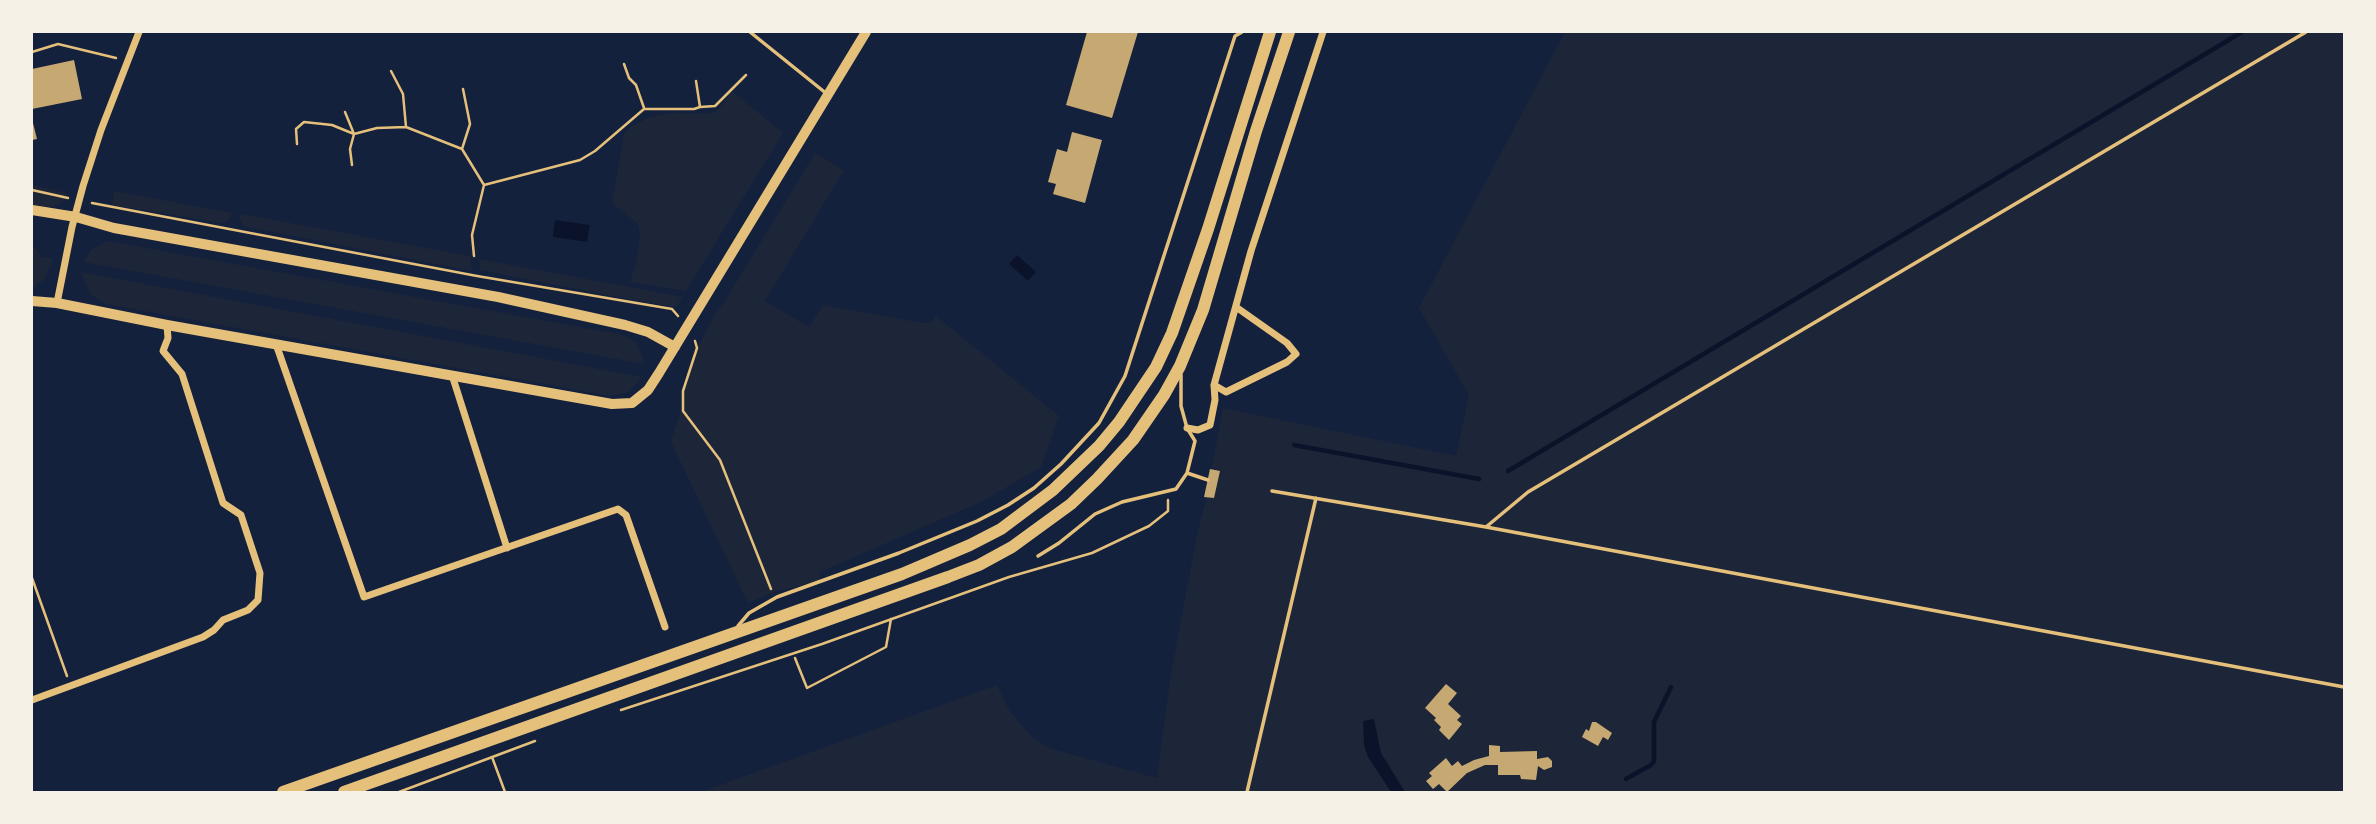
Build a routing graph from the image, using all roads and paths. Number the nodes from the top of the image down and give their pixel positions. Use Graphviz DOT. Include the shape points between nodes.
graph roads {
  1 [pos="139,32"];
  2 [pos="750,32"];
  3 [pos="866,32"];
  4 [pos="1242,32"];
  5 [pos="1270,32"];
  6 [pos="1289,32"];
  7 [pos="1323,32"];
  8 [pos="2306,32"];
  9 [pos="32,52"];
  10 [pos="127,61"];
  11 [pos="624,64"];
  12 [pos="391,71"];
  13 [pos="746,75"];
  14 [pos="696,81"];
  15 [pos="463,89"];
  16 [pos="828,95"];
  17 [pos="700,107"];
  18 [pos="644,109"];
  19 [pos="345,112"];
  20 [pos="406,127"];
  21 [pos="354,134"];
  22 [pos="297,144"];
  23 [pos="462,149"];
  24 [pos="352,165"];
  25 [pos="484,185"];
  26 [pos="32,190"];
  27 [pos="80,201"];
  28 [pos="32,209"];
  29 [pos="76,217"];
  30 [pos="474,256"];
  31 [pos="32,301"];
  32 [pos="57,303"];
  33 [pos="1236,307"];
  34 [pos="167,325"];
  35 [pos="687,326"];
  36 [pos="276,344"];
  37 [pos="675,347"];
  38 [pos="1180,366"];
  39 [pos="452,375"];
  40 [pos="1214,385"];
  41 [pos="1187,428"];
  42 [pos="1187,473"];
  43 [pos="1208,480"];
  44 [pos="1272,491"];
  45 [pos="1316,498"];
  46 [pos="1168,511"];
  47 [pos="1486,527"];
  48 [pos="507,548"];
  49 [pos="1038,556"];
  50 [pos="32,578"];
  51 [pos="773,593"];
  52 [pos="891,619"];
  53 [pos="665,627"];
  54 [pos="727,635"];
  55 [pos="795,658"];
  56 [pos="71,686"];
  57 [pos="2344,687"];
  58 [pos="32,700"];
  59 [pos="613,713"];
  60 [pos="540,739"];
  61 [pos="492,757"];
  62 [pos="283,793"];
  63 [pos="344,793"];
  64 [pos="399,793"];
  65 [pos="505,793"];
  66 [pos="1247,793"];
  1 -- 10 [label="street"];
  2 -- 16 [label="lane"];
  3 -- 16 [label="main road"];
  4 -- 54 [label="lane" via="1234,36 1125,376 1099,423 1061,464 1008,505 977,522 777,597 749,613"];
  5 -- 54 [label="main road" via="1172,333 1156,367 1119,422 1053,490 970,545"];
  6 -- 38 [label="main road" via="1203,310"];
  7 -- 33 [label="street"];
  8 -- 47 [label="lane" via="1528,492"];
  9 -- 10 [label="path" via="58,44"];
  10 -- 27 [label="street"];
  11 -- 18 [label="path"];
  12 -- 20 [label="path" via="403,94"];
  13 -- 17 [label="path" via="715,106"];
  14 -- 17 [label="path"];
  15 -- 23 [label="path" via="470,124"];
  16 -- 35 [label="main road"];
  17 -- 18 [label="path"];
  18 -- 25 [label="path" via="580,160"];
  19 -- 21 [label="path"];
  20 -- 21 [label="path"];
  20 -- 23 [label="path"];
  21 -- 22 [label="path" via="332,125 304,122 296,129"];
  21 -- 24 [label="path"];
  23 -- 25 [label="path"];
  25 -- 30 [label="path" via="472,235"];
  26 -- 27 [label="path"];
  27 -- 29 [label="street"];
  27 -- 35 [label="path" via="672,309"];
  28 -- 29 [label="main road"];
  29 -- 32 [label="street"];
  29 -- 37 [label="main road" via="114,228 498,296 636,328"];
  31 -- 32 [label="main road"];
  32 -- 34 [label="main road"];
  33 -- 40 [label="street"];
  33 -- 40 [label="street" via="1296,354 1226,392"];
  34 -- 36 [label="main road"];
  34 -- 56 [label="street" via="163,351 182,374 223,503 241,515 260,573 258,600 203,637"];
  35 -- 37 [label="main road"];
  35 -- 51 [label="path" via="697,348 683,391 683,411 720,460"];
  36 -- 39 [label="main road"];
  36 -- 48 [label="street" via="364,597"];
  37 -- 39 [label="main road" via="640,399 622,405"];
  38 -- 41 [label="lane"];
  38 -- 63 [label="main road" via="1133,440 1097,479 1012,547 979,565"];
  39 -- 48 [label="street"];
  40 -- 41 [label="street" via="1210,425"];
  41 -- 42 [label="lane" via="1195,441"];
  42 -- 43 [label="lane"];
  42 -- 49 [label="lane" via="1176,488 1095,514"];
  44 -- 45 [label="lane"];
  45 -- 47 [label="lane"];
  45 -- 66 [label="lane"];
  46 -- 52 [label="path" via="1149,526 1091,553"];
  47 -- 57 [label="lane"];
  48 -- 53 [label="street" via="618,509 626,515"];
  50 -- 56 [label="path"];
  52 -- 55 [label="path" via="886,648 807,688"];
  52 -- 59 [label="path"];
  54 -- 62 [label="main road"];
  56 -- 58 [label="street"];
  60 -- 61 [label="path"];
  61 -- 64 [label="path"];
  61 -- 65 [label="path"];
}
